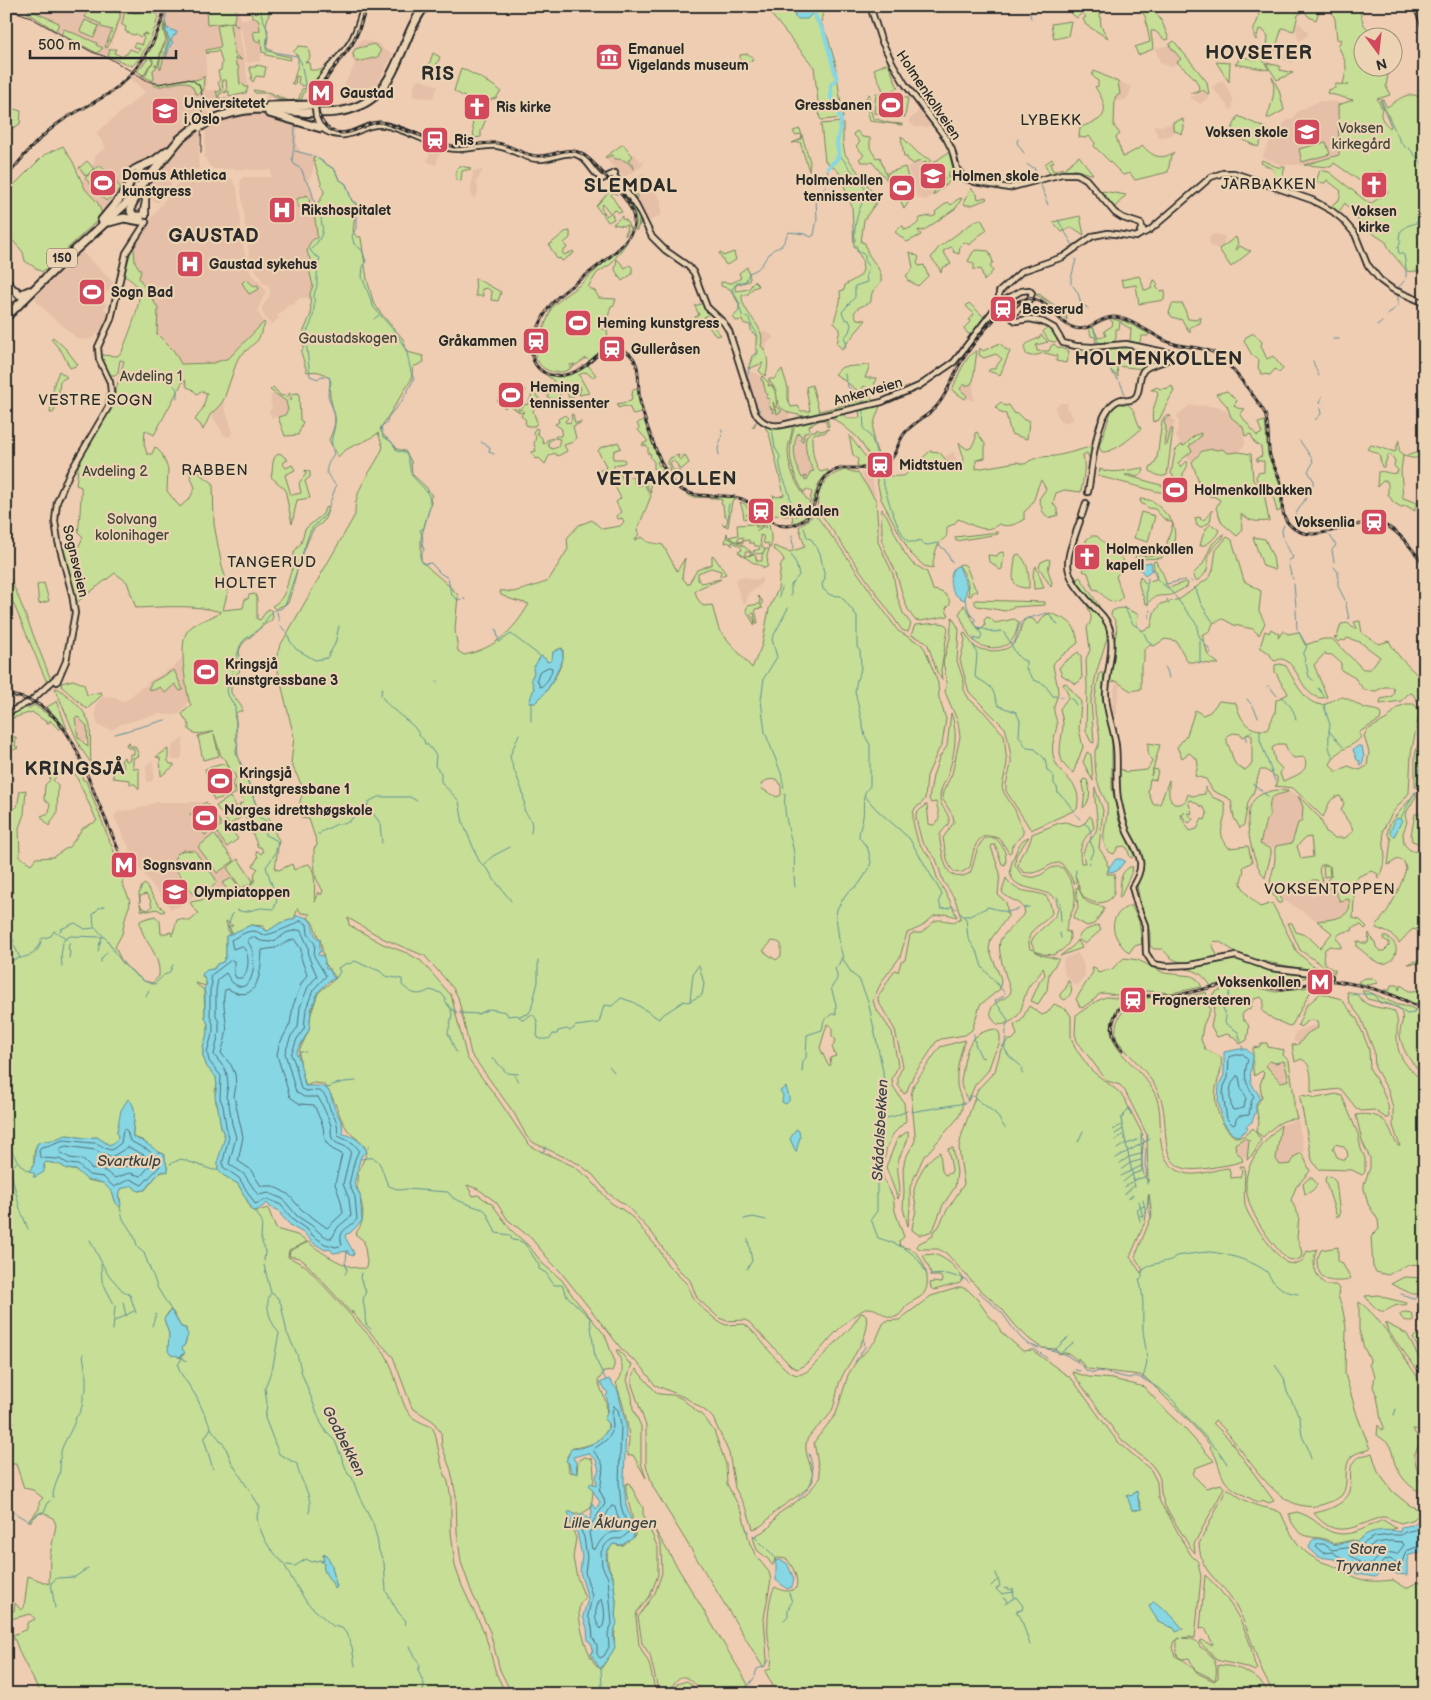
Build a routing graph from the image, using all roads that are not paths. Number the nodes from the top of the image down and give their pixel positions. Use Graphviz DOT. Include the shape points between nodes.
graph roads {
  1 [pos="364,6"];
  2 [pos="424,6"];
  3 [pos="870,6"];
  4 [pos="1416,6"];
  5 [pos="1425,28"];
  6 [pos="313,105"];
  7 [pos="268,106"];
  8 [pos="224,115"];
  9 [pos="209,119"];
  10 [pos="318,123"];
  11 [pos="200,125"];
  12 [pos="178,141"];
  13 [pos="137,173"];
  14 [pos="148,180"];
  15 [pos="140,190"];
  16 [pos="144,220"];
  17 [pos="94,231"];
  18 [pos="1143,231"];
  19 [pos="6,280"];
  20 [pos="32,290"];
  21 [pos="16,291"];
  22 [pos="1000,299"];
  23 [pos="1425,303"];
  24 [pos="15,307"];
  25 [pos="6,316"];
  26 [pos="1088,492"];
  27 [pos="1086,503"];
  28 [pos="1082,515"];
  29 [pos="1080,521"];
  30 [pos="6,714"];
  31 [pos="1330,977"];
  1 -- 6 [label="main road" via="350,43 326,74"];
  2 -- 7 [label="highway, 150" via="414,19 385,78 366,99 328,111"];
  2 -- 8 [label="highway, 150" via="384,85 363,104 332,113 256,110"];
  3 -- 18 [label="main road, Holmenkollveien" via="891,61 946,138 962,177 1009,188 1062,174 1077,174 1086,178 1117,214 1139,222"];
  4 -- 5 [label="main road"];
  6 -- 7 [label="highway"];
  6 -- 10 [label="main road, bridge"];
  7 -- 9 [label="highway, 150" via="238,108"];
  8 -- 9 [label="highway, 150"];
  8 -- 10 [label="highway" via="261,112"];
  9 -- 11 [label="highway, 150, bridge"];
  10 -- 22 [label="main road, Ankerveien" via="335,135 345,136 382,125 453,149 498,146 539,159 575,154 584,159 599,177 604,179 614,173 637,207 648,232 694,272 706,307 727,328 754,410 760,420 768,424 778,426 890,399 926,382 956,360"];
  11 -- 12 [label="highway, 150"];
  11 -- 14 [label="highway, 150"];
  12 -- 13 [label="highway"];
  12 -- 14 [label="highway, 150"];
  13 -- 16 [label="main road" via="147,190"];
  13 -- 17 [label="highway"];
  14 -- 15 [label="highway, 150, bridge"];
  15 -- 16 [label="highway" via="131,211"];
  15 -- 17 [label="highway, 150"];
  16 -- 17 [label="highway" via="124,218"];
  16 -- 30 [label="main road, Sognsveien" via="125,257 111,319 98,347 98,357 110,382 109,406 67,478 56,508 58,541 75,613 67,658 54,682 28,703"];
  17 -- 20 [label="highway, 150"];
  18 -- 22 [label="main road" via="1138,236 1108,233 1090,238 1063,257 1020,273 1001,290 998,294"];
  18 -- 23 [label="main road" via="1211,176 1234,173 1312,200 1330,210 1353,232 1368,266 1380,281"];
  19 -- 21 [label="main road"];
  20 -- 21 [label="highway" via="24,294"];
  20 -- 24 [label="highway, 150"];
  21 -- 24 [label="highway"];
  22 -- 26 [label="main road" via="1030,290 1031,297 1013,314 1013,319 1016,322 1034,320 1050,326 1068,345 1126,344 1169,353 1168,360 1144,370 1134,398 1112,404 1104,416"];
  24 -- 25 [label="highway, 150"];
  27 -- 28 [label="main road"];
  29 -- 31 [label="main road" via="1067,564 1084,596 1105,618 1111,633 1106,700 1116,748 1116,791 1124,824 1141,861 1139,875 1132,887 1145,925 1146,953 1153,964 1165,966 1236,956 1271,968"];
}
